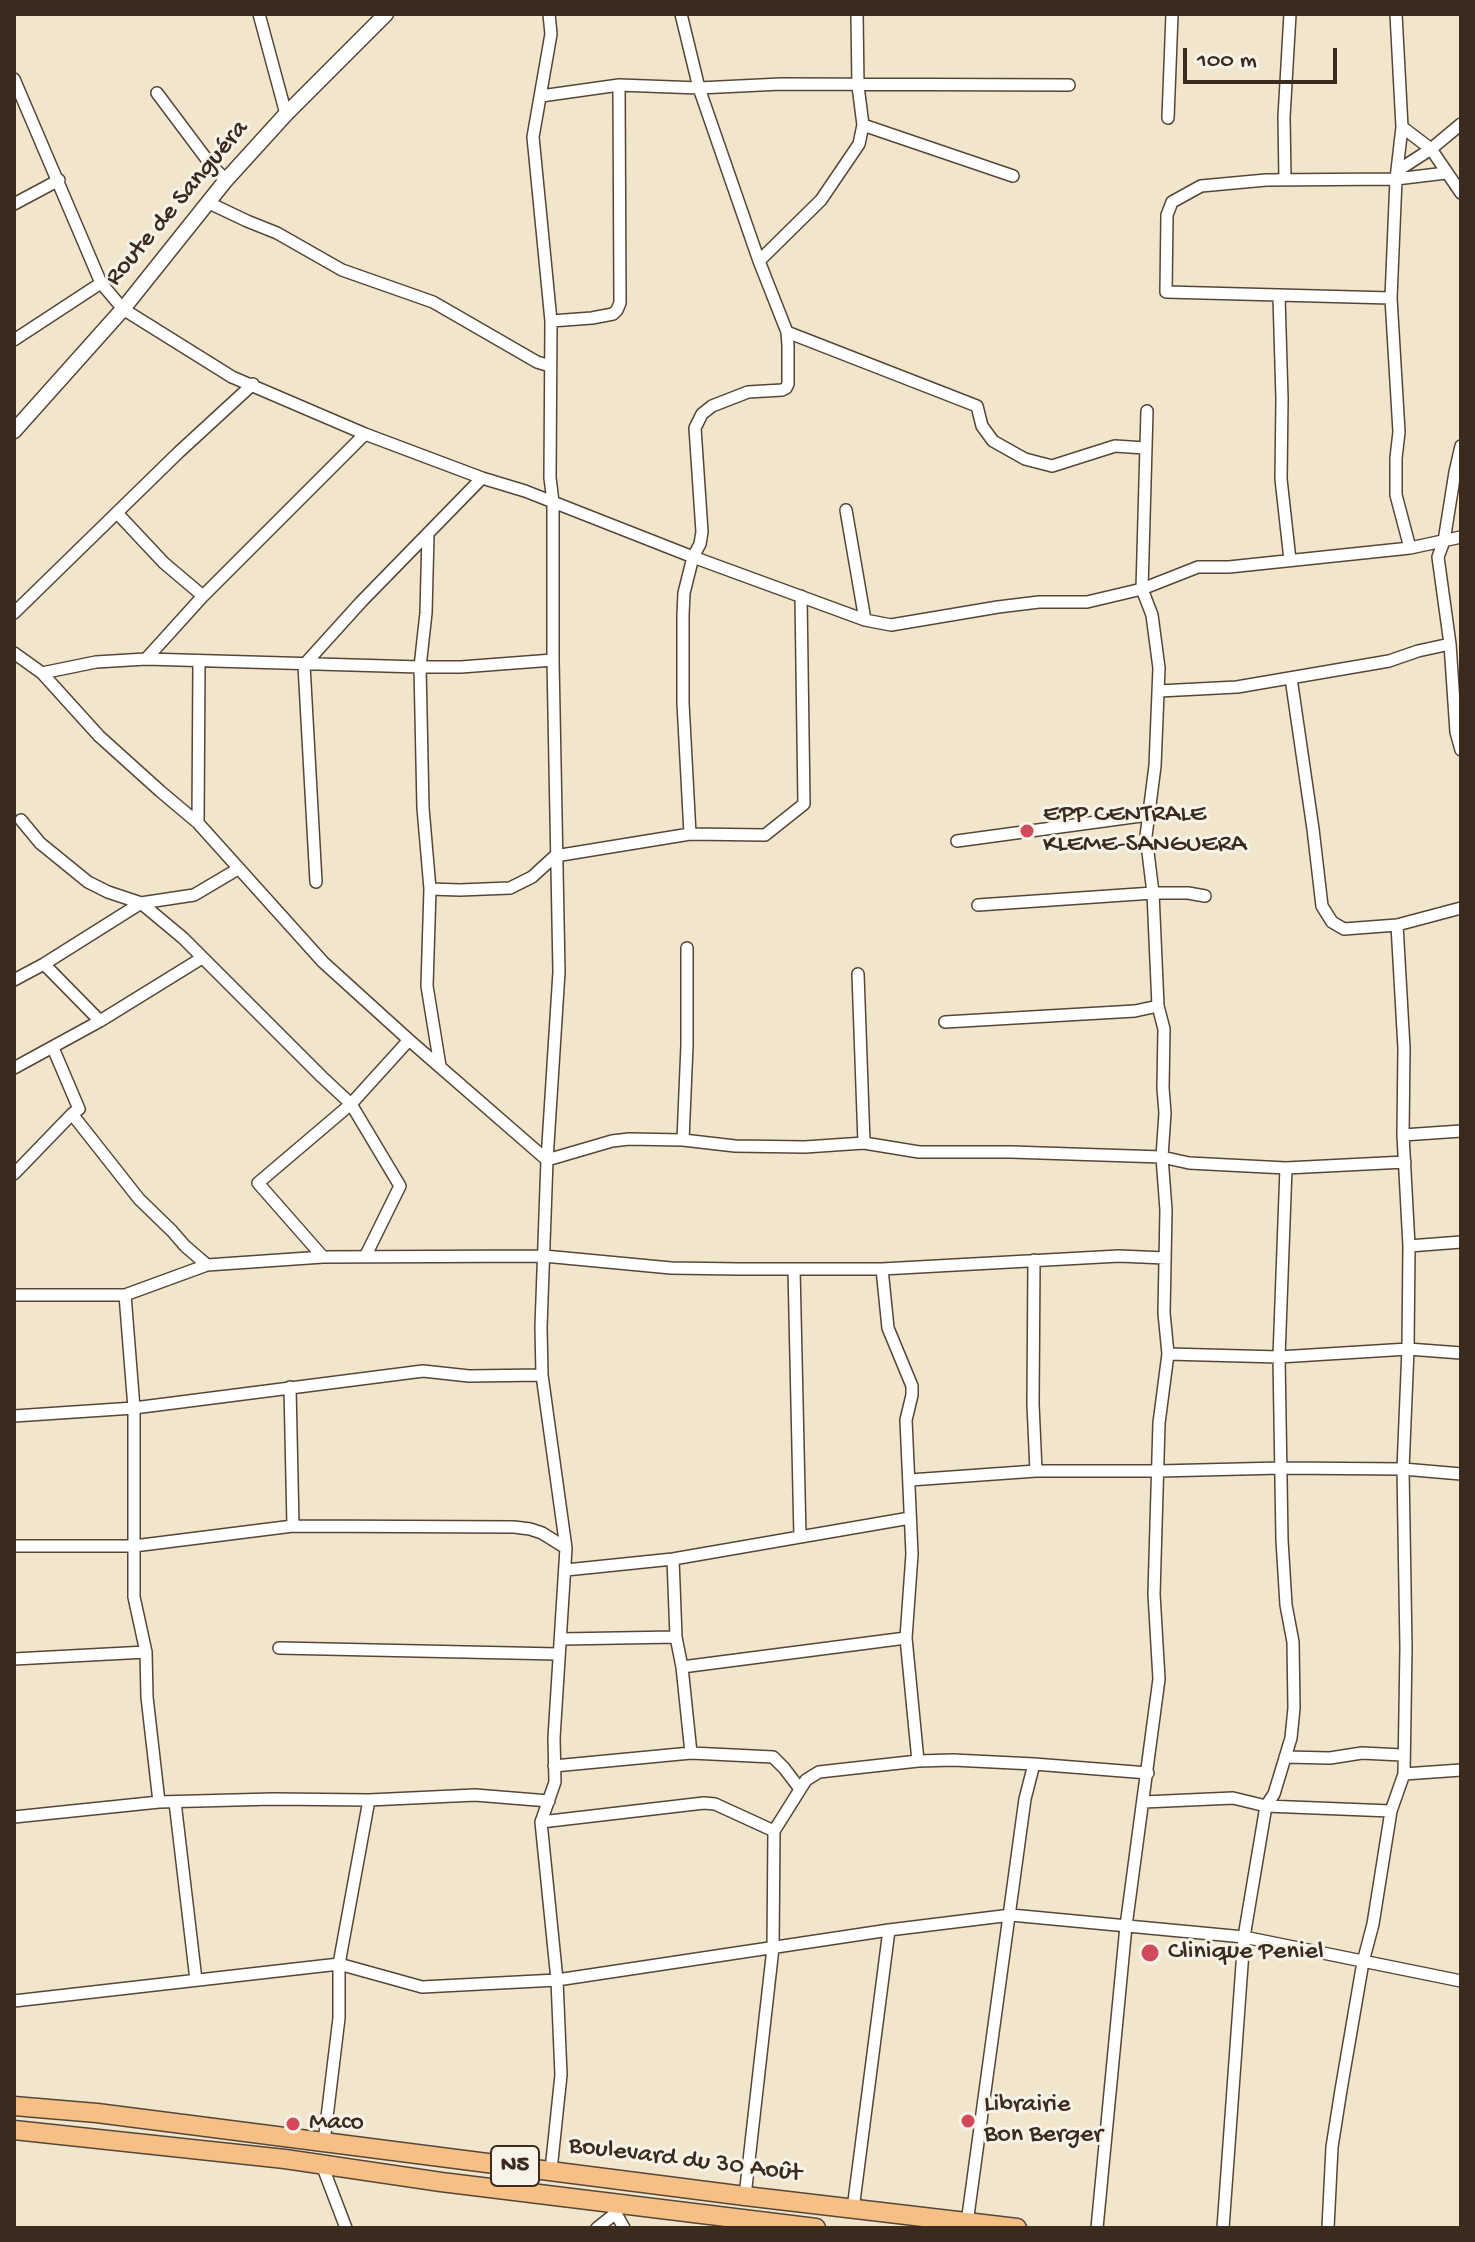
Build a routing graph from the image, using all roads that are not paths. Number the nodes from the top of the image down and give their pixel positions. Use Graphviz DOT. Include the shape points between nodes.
graph roads {
  1 [pos="259,14"];
  2 [pos="386,14"];
  3 [pos="549,14"];
  4 [pos="681,14"];
  5 [pos="857,14"];
  6 [pos="1172,14"];
  7 [pos="1290,14"];
  8 [pos="1396,14"];
  9 [pos="14,79"];
  10 [pos="619,85"];
  11 [pos="1069,85"];
  12 [pos="858,86"];
  13 [pos="699,88"];
  14 [pos="157,93"];
  15 [pos="541,96"];
  16 [pos="286,114"];
  17 [pos="1168,118"];
  18 [pos="1461,124"];
  19 [pos="863,125"];
  20 [pos="1402,127"];
  21 [pos="1431,149"];
  22 [pos="1446,173"];
  23 [pos="1396,175"];
  24 [pos="1013,176"];
  25 [pos="59,180"];
  26 [pos="226,180"];
  27 [pos="1285,180"];
  28 [pos="1461,193"];
  29 [pos="207,202"];
  30 [pos="14,204"];
  31 [pos="759,261"];
  32 [pos="101,283"];
  33 [pos="1279,296"];
  34 [pos="1391,298"];
  35 [pos="123,309"];
  36 [pos="551,321"];
  37 [pos="787,332"];
  38 [pos="14,340"];
  39 [pos="550,366"];
  40 [pos="253,384"];
  41 [pos="1147,411"];
  42 [pos="14,431"];
  43 [pos="365,434"];
  44 [pos="1461,446"];
  45 [pos="1145,448"];
  46 [pos="482,478"];
  47 [pos="553,502"];
  48 [pos="846,510"];
  49 [pos="118,514"];
  50 [pos="428,534"];
  51 [pos="1461,537"];
  52 [pos="1444,541"];
  53 [pos="1410,548"];
  54 [pos="693,557"];
  55 [pos="1290,560"];
  56 [pos="1142,589"];
  57 [pos="203,596"];
  58 [pos="801,596"];
  59 [pos="14,613"];
  60 [pos="865,620"];
  61 [pos="1450,644"];
  62 [pos="14,653"];
  63 [pos="146,659"];
  64 [pos="553,660"];
  65 [pos="199,662"];
  66 [pos="304,665"];
  67 [pos="420,667"];
  68 [pos="42,673"];
  69 [pos="1291,678"];
  70 [pos="1159,691"];
  71 [pos="1461,750"];
  72 [pos="1148,815"];
  73 [pos="21,820"];
  74 [pos="198,823"];
  75 [pos="690,834"];
  76 [pos="957,841"];
  77 [pos="555,856"];
  78 [pos="238,869"];
  79 [pos="316,882"];
  80 [pos="430,889"];
  81 [pos="1153,893"];
  82 [pos="1205,896"];
  83 [pos="141,903"];
  84 [pos="978,905"];
  85 [pos="1461,908"];
  86 [pos="1397,925"];
  87 [pos="687,948"];
  88 [pos="202,958"];
  89 [pos="44,964"];
  90 [pos="858,974"];
  91 [pos="14,980"];
  92 [pos="1158,1006"];
  93 [pos="100,1021"];
  94 [pos="945,1022"];
  95 [pos="409,1040"];
  96 [pos="53,1048"];
  97 [pos="440,1066"];
  98 [pos="14,1068"];
  99 [pos="351,1104"];
  100 [pos="72,1114"];
  101 [pos="1461,1131"];
  102 [pos="1403,1135"];
  103 [pos="683,1140"];
  104 [pos="864,1143"];
  105 [pos="1162,1157"];
  106 [pos="547,1160"];
  107 [pos="1405,1162"];
  108 [pos="1286,1168"];
  109 [pos="14,1174"];
  110 [pos="1461,1242"];
  111 [pos="1409,1246"];
  112 [pos="544,1256"];
  113 [pos="323,1257"];
  114 [pos="365,1257"];
  115 [pos="1165,1258"];
  116 [pos="1034,1260"];
  117 [pos="207,1265"];
  118 [pos="794,1269"];
  119 [pos="882,1269"];
  120 [pos="14,1295"];
  121 [pos="125,1295"];
  122 [pos="1408,1349"];
  123 [pos="1461,1353"];
  124 [pos="1168,1354"];
  125 [pos="1279,1357"];
  126 [pos="542,1375"];
  127 [pos="290,1387"];
  128 [pos="134,1408"];
  129 [pos="14,1416"];
  130 [pos="1281,1468"];
  131 [pos="1403,1469"];
  132 [pos="1036,1471"];
  133 [pos="1159,1471"];
  134 [pos="1461,1474"];
  135 [pos="910,1480"];
  136 [pos="910,1518"];
  137 [pos="293,1526"];
  138 [pos="800,1537"];
  139 [pos="14,1546"];
  140 [pos="134,1546"];
  141 [pos="566,1548"];
  142 [pos="673,1559"];
  143 [pos="566,1570"];
  144 [pos="676,1637"];
  145 [pos="906,1638"];
  146 [pos="561,1639"];
  147 [pos="279,1648"];
  148 [pos="146,1652"];
  149 [pos="558,1654"];
  150 [pos="14,1659"];
  151 [pos="682,1667"];
  152 [pos="691,1753"];
  153 [pos="1402,1755"];
  154 [pos="1285,1757"];
  155 [pos="918,1761"];
  156 [pos="1034,1764"];
  157 [pos="554,1766"];
  158 [pos="1461,1770"];
  159 [pos="1148,1773"];
  160 [pos="1404,1774"];
  161 [pos="800,1789"];
  162 [pos="369,1800"];
  163 [pos="549,1801"];
  164 [pos="159,1802"];
  165 [pos="175,1802"];
  166 [pos="1144,1802"];
  167 [pos="1266,1806"];
  168 [pos="1391,1811"];
  169 [pos="14,1817"];
  170 [pos="541,1822"];
  171 [pos="774,1831"];
  172 [pos="1011,1915"];
  173 [pos="1126,1926"];
  174 [pos="889,1930"];
  175 [pos="1244,1937"];
  176 [pos="773,1948"];
  177 [pos="1363,1962"];
  178 [pos="339,1964"];
  179 [pos="196,1980"];
  180 [pos="557,1980"];
  181 [pos="1461,1981"];
  182 [pos="14,2001"];
  183 [pos="14,2106"];
  184 [pos="14,2130"];
  185 [pos="324,2142"];
  186 [pos="322,2165"];
  187 [pos="551,2170"];
  188 [pos="745,2196"];
  189 [pos="613,2208"];
  190 [pos="853,2209"];
  191 [pos="967,2223"];
  192 [pos="346,2228"];
  193 [pos="597,2228"];
  194 [pos="624,2228"];
  195 [pos="816,2228"];
  196 [pos="1017,2228"];
  197 [pos="1097,2228"];
  198 [pos="1223,2228"];
  199 [pos="1328,2228"];
  1 -- 16 [label="street"];
  2 -- 16 [label="street, Route de Sanguéra"];
  3 -- 15 [label="street"];
  4 -- 13 [label="street"];
  5 -- 12 [label="street"];
  6 -- 17 [label="street"];
  7 -- 27 [label="street"];
  8 -- 20 [label="street"];
  9 -- 25 [label="street"];
  10 -- 13 [label="street"];
  10 -- 15 [label="street"];
  10 -- 36 [label="street" via="620,303 613,314"];
  11 -- 12 [label="street"];
  12 -- 13 [label="street"];
  12 -- 19 [label="street"];
  13 -- 31 [label="street"];
  14 -- 26 [label="street"];
  15 -- 36 [label="street" via="533,137"];
  16 -- 26 [label="street, Route de Sanguéra"];
  18 -- 21 [label="street"];
  19 -- 24 [label="street"];
  19 -- 31 [label="street" via="859,144 821,200"];
  20 -- 21 [label="street"];
  20 -- 23 [label="street"];
  21 -- 22 [label="street"];
  21 -- 23 [label="street"];
  22 -- 23 [label="street"];
  22 -- 28 [label="street"];
  23 -- 27 [label="street"];
  23 -- 34 [label="street"];
  25 -- 30 [label="street"];
  25 -- 32 [label="street"];
  26 -- 29 [label="street, Route de Sanguéra"];
  27 -- 33 [label="street" via="1201,186 1172,202 1167,215 1166,292"];
  29 -- 35 [label="street, Route de Sanguéra"];
  29 -- 39 [label="street" via="342,270 433,302"];
  31 -- 37 [label="street"];
  32 -- 35 [label="street"];
  32 -- 38 [label="street"];
  33 -- 34 [label="street"];
  33 -- 55 [label="street" via="1281,479"];
  34 -- 53 [label="street" via="1399,432 1396,495"];
  35 -- 40 [label="street" via="232,377"];
  35 -- 42 [label="street, Route de Sanguéra"];
  36 -- 39 [label="street"];
  37 -- 45 [label="street" via="977,406 993,441 1025,459 1052,466 1115,446"];
  37 -- 54 [label="street" via="786,388 748,392 721,402 702,414 695,428 702,532"];
  39 -- 47 [label="street"];
  40 -- 43 [label="street"];
  40 -- 49 [label="street"];
  41 -- 45 [label="street"];
  43 -- 46 [label="street"];
  43 -- 57 [label="street"];
  44 -- 52 [label="street"];
  45 -- 56 [label="street"];
  46 -- 47 [label="street"];
  46 -- 50 [label="street"];
  47 -- 54 [label="street"];
  47 -- 64 [label="street"];
  48 -- 60 [label="street"];
  49 -- 57 [label="street"];
  49 -- 59 [label="street"];
  50 -- 66 [label="street"];
  50 -- 67 [label="street"];
  51 -- 52 [label="street"];
  52 -- 53 [label="street"];
  52 -- 61 [label="street" via="1438,557"];
  53 -- 55 [label="street"];
  54 -- 58 [label="street"];
  54 -- 75 [label="street" via="683,615"];
  55 -- 56 [label="street" via="1198,567"];
  56 -- 60 [label="street" via="1087,602 1012,605 891,625"];
  56 -- 70 [label="street" via="1152,615"];
  57 -- 63 [label="street"];
  58 -- 60 [label="street"];
  58 -- 75 [label="street" via="804,804 765,835"];
  61 -- 69 [label="street"];
  61 -- 71 [label="street"];
  62 -- 68 [label="street"];
  63 -- 65 [label="street"];
  63 -- 68 [label="street"];
  64 -- 67 [label="street"];
  64 -- 77 [label="street"];
  65 -- 66 [label="street"];
  65 -- 74 [label="street"];
  66 -- 67 [label="street"];
  66 -- 79 [label="street"];
  67 -- 80 [label="street"];
  68 -- 74 [label="street" via="99,736"];
  69 -- 70 [label="street"];
  69 -- 86 [label="street" via="1322,906 1344,929"];
  70 -- 72 [label="street"];
  72 -- 76 [label="street"];
  72 -- 81 [label="street"];
  73 -- 83 [label="street" via="88,882"];
  74 -- 78 [label="street"];
  75 -- 77 [label="street"];
  77 -- 80 [label="street" via="510,888"];
  77 -- 106 [label="street" via="559,972"];
  78 -- 83 [label="street" via="194,895"];
  78 -- 95 [label="street" via="323,962"];
  80 -- 97 [label="street" via="427,986"];
  81 -- 82 [label="street"];
  81 -- 84 [label="street"];
  81 -- 92 [label="street"];
  83 -- 88 [label="street"];
  83 -- 89 [label="street"];
  85 -- 86 [label="street"];
  86 -- 102 [label="street"];
  87 -- 103 [label="street"];
  88 -- 93 [label="street"];
  88 -- 99 [label="street"];
  89 -- 91 [label="street"];
  89 -- 93 [label="street"];
  90 -- 104 [label="street"];
  92 -- 94 [label="street"];
  92 -- 105 [label="street" via="1164,1029"];
  93 -- 96 [label="street"];
  95 -- 97 [label="street"];
  95 -- 99 [label="street"];
  96 -- 98 [label="street"];
  96 -- 100 [label="street" via="79,1109"];
  97 -- 106 [label="street"];
  99 -- 113 [label="street" via="258,1183"];
  99 -- 114 [label="street" via="400,1186"];
  100 -- 109 [label="street"];
  100 -- 117 [label="street" via="139,1199"];
  101 -- 102 [label="street"];
  102 -- 107 [label="street"];
  103 -- 104 [label="street" via="735,1146"];
  103 -- 106 [label="street" via="612,1141"];
  104 -- 105 [label="street" via="919,1152"];
  105 -- 108 [label="street"];
  105 -- 115 [label="street"];
  106 -- 112 [label="street"];
  107 -- 108 [label="street"];
  107 -- 111 [label="street"];
  108 -- 125 [label="street"];
  110 -- 111 [label="street"];
  111 -- 122 [label="street"];
  112 -- 114 [label="street"];
  112 -- 118 [label="street" via="671,1268"];
  112 -- 126 [label="street"];
  113 -- 114 [label="street"];
  113 -- 117 [label="street"];
  115 -- 116 [label="street"];
  115 -- 124 [label="street"];
  116 -- 119 [label="street"];
  116 -- 132 [label="street"];
  117 -- 121 [label="street"];
  118 -- 119 [label="street"];
  118 -- 138 [label="street"];
  119 -- 135 [label="street" via="888,1328 912,1386 906,1420"];
  120 -- 121 [label="street"];
  121 -- 128 [label="street"];
  122 -- 123 [label="street"];
  122 -- 125 [label="street"];
  122 -- 131 [label="street"];
  124 -- 125 [label="street"];
  124 -- 133 [label="street"];
  125 -- 130 [label="street"];
  126 -- 127 [label="street" via="423,1371"];
  126 -- 141 [label="street"];
  127 -- 128 [label="street"];
  127 -- 137 [label="street"];
  128 -- 129 [label="street"];
  128 -- 140 [label="street"];
  130 -- 131 [label="street"];
  130 -- 133 [label="street"];
  130 -- 154 [label="street" via="1294,1708"];
  131 -- 134 [label="street"];
  131 -- 153 [label="street"];
  132 -- 133 [label="street"];
  132 -- 135 [label="street"];
  133 -- 159 [label="street" via="1154,1594 1159,1679"];
  135 -- 136 [label="street"];
  136 -- 138 [label="street"];
  136 -- 145 [label="street"];
  137 -- 140 [label="street"];
  137 -- 141 [label="street" via="514,1527 542,1533"];
  138 -- 142 [label="street"];
  139 -- 140 [label="street"];
  140 -- 148 [label="street" via="134,1597"];
  141 -- 143 [label="street"];
  142 -- 143 [label="street"];
  142 -- 144 [label="street"];
  143 -- 146 [label="street"];
  144 -- 146 [label="street"];
  144 -- 151 [label="street"];
  145 -- 151 [label="street"];
  145 -- 155 [label="street"];
  146 -- 149 [label="street"];
  147 -- 149 [label="street"];
  148 -- 150 [label="street"];
  148 -- 164 [label="street"];
  149 -- 157 [label="street"];
  151 -- 152 [label="street"];
  152 -- 157 [label="street"];
  152 -- 161 [label="street" via="773,1757"];
  153 -- 154 [label="street"];
  153 -- 160 [label="street"];
  154 -- 167 [label="street"];
  155 -- 156 [label="street"];
  155 -- 161 [label="street" via="819,1772"];
  156 -- 159 [label="street"];
  156 -- 172 [label="street"];
  157 -- 163 [label="street" via="555,1788"];
  158 -- 160 [label="street"];
  159 -- 166 [label="street"];
  160 -- 168 [label="street"];
  161 -- 171 [label="street"];
  162 -- 163 [label="street" via="475,1795"];
  162 -- 165 [label="street"];
  162 -- 178 [label="street"];
  163 -- 170 [label="street"];
  164 -- 165 [label="street"];
  164 -- 169 [label="street"];
  165 -- 179 [label="street"];
  166 -- 167 [label="street" via="1233,1798"];
  166 -- 173 [label="street"];
  167 -- 168 [label="street"];
  167 -- 175 [label="street"];
  168 -- 177 [label="street"];
  170 -- 171 [label="street" via="704,1803"];
  170 -- 180 [label="street"];
  171 -- 176 [label="street"];
  172 -- 173 [label="street"];
  172 -- 174 [label="street"];
  172 -- 191 [label="street"];
  173 -- 175 [label="street"];
  173 -- 197 [label="street"];
  174 -- 176 [label="street"];
  174 -- 190 [label="street"];
  175 -- 177 [label="street"];
  175 -- 198 [label="street"];
  176 -- 180 [label="street"];
  176 -- 188 [label="street"];
  177 -- 181 [label="street"];
  177 -- 199 [label="street" via="1332,2147"];
  178 -- 179 [label="street"];
  178 -- 180 [label="street" via="422,1987"];
  178 -- 185 [label="street" via="339,2018"];
  179 -- 182 [label="street"];
  180 -- 187 [label="street" via="561,2075"];
  183 -- 185 [label="highway, Boulevard du 30 Août / N5"];
  184 -- 186 [label="highway, Boulevard du 30 Août / N5"];
  185 -- 187 [label="highway, Boulevard du 30 Août / N5"];
  186 -- 189 [label="highway, Boulevard du 30 Août / N5"];
  186 -- 192 [label="street"];
  187 -- 188 [label="highway, Boulevard du 30 Août / N5"];
  188 -- 190 [label="highway, Boulevard du 30 Août / N5"];
  189 -- 193 [label="street"];
  189 -- 194 [label="street"];
  189 -- 195 [label="highway, Boulevard du 30 Août / N5"];
  190 -- 191 [label="highway, Boulevard du 30 Août / N5"];
  191 -- 196 [label="highway, Boulevard du 30 Août / N5"];
}
